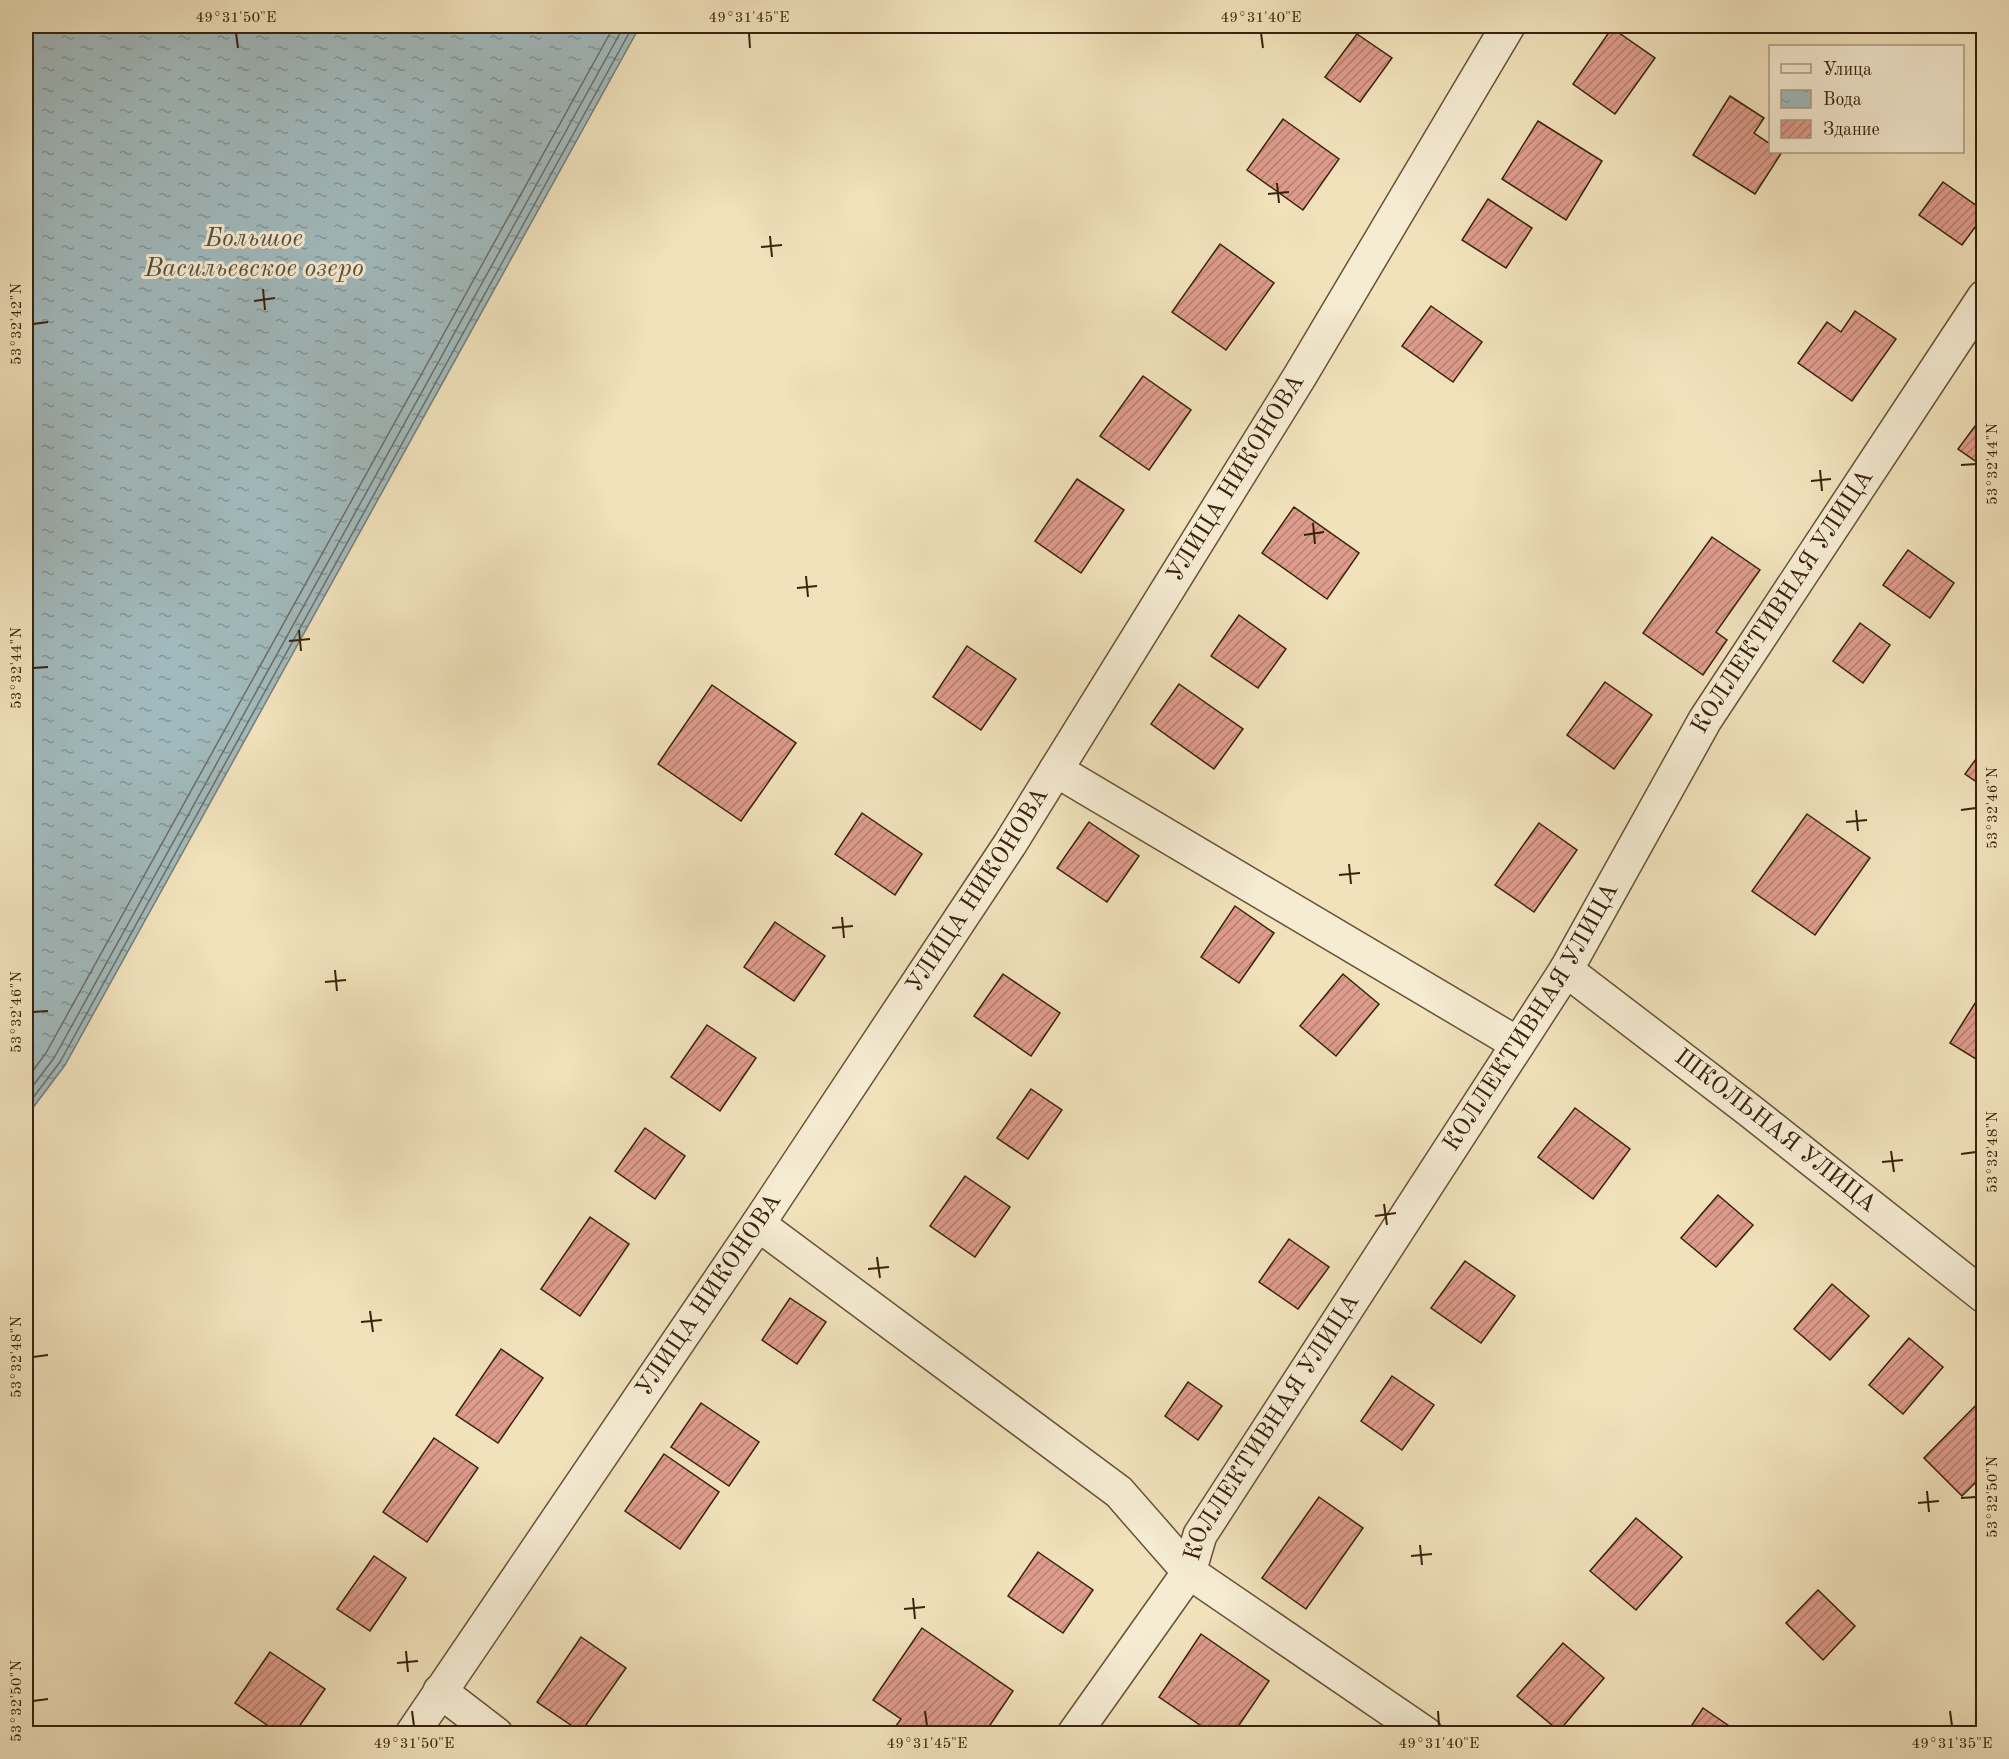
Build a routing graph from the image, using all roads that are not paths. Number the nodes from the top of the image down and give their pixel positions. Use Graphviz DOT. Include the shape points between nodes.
graph roads {
  1 [pos="1508,26"];
  2 [pos="1983,297"];
  3 [pos="1056,770"];
  4 [pos="1566,970"];
  5 [pos="1518,1044"];
  6 [pos="758,1224"];
  7 [pos="1983,1296"];
  8 [pos="1190,1572"];
  9 [pos="441,1691"];
  10 [pos="412,1734"];
  11 [pos="496,1734"];
  12 [pos="1074,1734"];
  13 [pos="1425,1734"];
  1 -- 3 [label="street, УЛИЦА НИКОНОВА" via="1300,376"];
  2 -- 4 [label="street, КОЛЛЕКТИВНАЯ УЛИЦА" via="1705,720"];
  3 -- 5 [label="street"];
  3 -- 6 [label="street, УЛИЦА НИКОНОВА"];
  4 -- 5 [label="street, КОЛЛЕКТИВНАЯ УЛИЦА"];
  4 -- 7 [label="street, ШКОЛЬНАЯ УЛИЦА"];
  5 -- 8 [label="street, КОЛЛЕКТИВНАЯ УЛИЦА" via="1200,1535"];
  6 -- 8 [label="street" via="1119,1492"];
  6 -- 9 [label="street, УЛИЦА НИКОНОВА"];
  8 -- 12 [label="street, КОЛЛЕКТИВНАЯ УЛИЦА"];
  8 -- 13 [label="street"];
  9 -- 10 [label="street, УЛИЦА НИКОНОВА"];
  9 -- 11 [label="street"];
}
